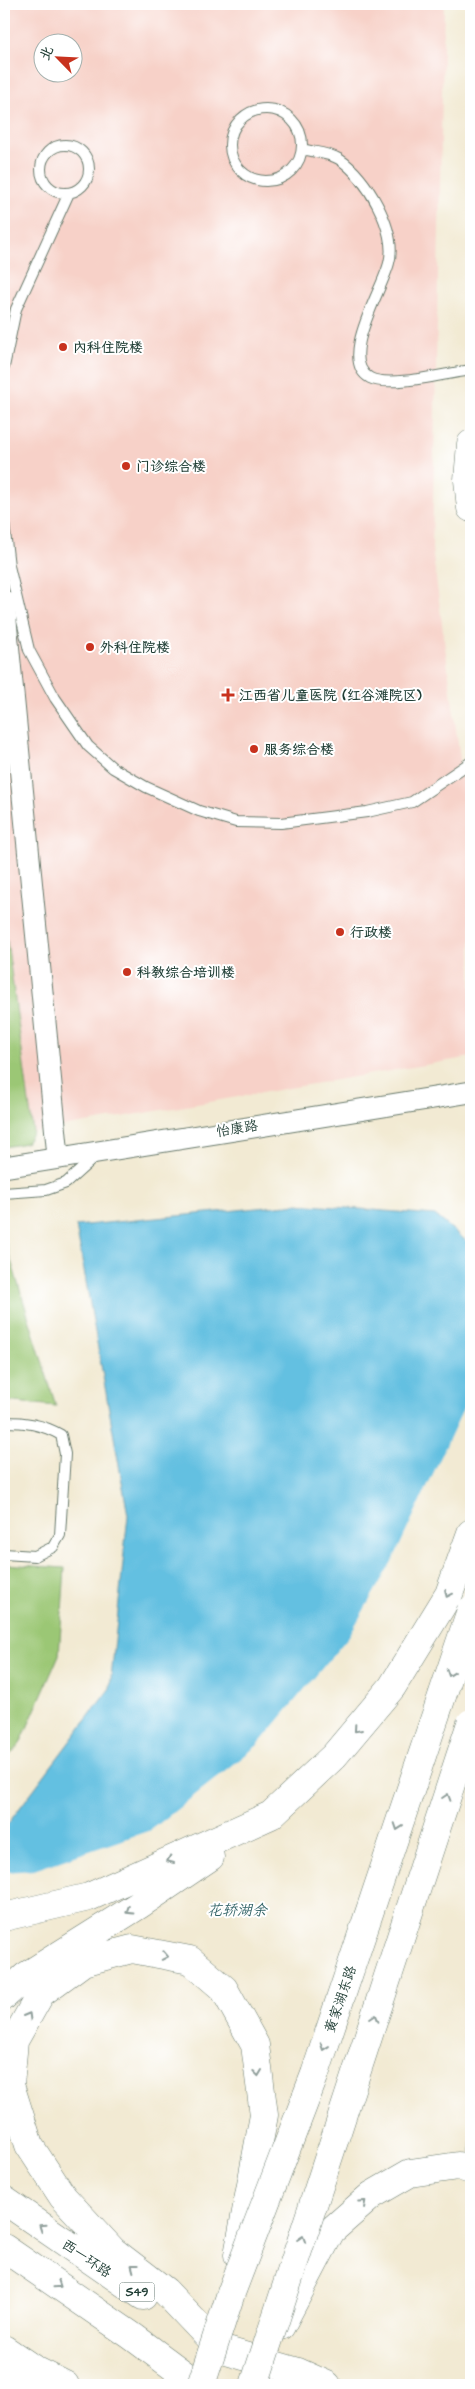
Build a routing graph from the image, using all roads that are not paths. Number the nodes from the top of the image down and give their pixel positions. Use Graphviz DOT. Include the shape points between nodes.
graph roads {
  1 [pos="302,149"];
  2 [pos="69,193"];
  3 [pos="4,367"];
  4 [pos="471,370"];
  5 [pos="471,444"];
  6 [pos="471,508"];
  7 [pos="4,523"];
  8 [pos="4,601"];
  9 [pos="471,762"];
  10 [pos="471,1092"];
  11 [pos="104,1149"];
  12 [pos="58,1156"];
  13 [pos="4,1166"];
  14 [pos="4,1193"];
  15 [pos="4,1422"];
  16 [pos="471,1532"];
  17 [pos="4,1554"];
  18 [pos="471,1610"];
  19 [pos="471,1723"];
  20 [pos="271,1815"];
  21 [pos="4,1917"];
  22 [pos="4,1996"];
  23 [pos="471,2170"];
  24 [pos="4,2200"];
  25 [pos="4,2248"];
  26 [pos="232,2293"];
  27 [pos="4,2348"];
  28 [pos="220,2349"];
  29 [pos="4,2374"];
  30 [pos="262,2377"];
  31 [pos="16,2385"];
  32 [pos="64,2385"];
  33 [pos="199,2385"];
  34 [pos="327,2385"];
  1 -- 1 [label="lane" via="297,127 290,118 270,110 259,110 240,121 231,142 237,166 257,180 270,181 286,175 299,161"];
  1 -- 4 [label="lane" via="338,159 366,186 382,214 389,237 390,262 365,323 357,350 359,366 369,378 384,382"];
  2 -- 2 [label="lane" via="77,191 87,180 88,163 79,149 63,145 48,151 40,174 54,191"];
  2 -- 3 [label="lane" via="16,310"];
  5 -- 6 [label="main road" via="468,480"];
  7 -- 9 [label="lane" via="9,566 29,650 55,698 88,746 113,768 146,787 199,811 236,822 281,824 412,802"];
  8 -- 12 [label="street"];
  10 -- 11 [label="street, 怡康路"];
  11 -- 12 [label="street, 怡康路"];
  11 -- 14 [label="lane" via="66,1182 46,1190"];
  12 -- 13 [label="street, 怡康路"];
  15 -- 17 [label="lane" via="47,1426 61,1435 65,1454 60,1535 53,1547 35,1556"];
  16 -- 20 [label="main road, one-way" via="449,1594 392,1688 334,1756"];
  18 -- 26 [label="main road, 黄家湖东路, one-way, bridge" via="315,2074"];
  30 -- 19 [label="main road, one-way, bridge"];
  20 -- 21 [label="main road, one-way" via="89,1897"];
  20 -- 22 [label="main road, one-way" via="26,1976"];
  30 -- 23 [label="main road, one-way, bridge" via="332,2231 372,2195 410,2173 458,2166"];
  28 -- 24 [label="main road, 西一环路 / S49, one-way"];
  25 -- 33 [label="main road, one-way"];
  28 -- 26 [label="main road, one-way, bridge" via="165,2291 113,2251 63,2197 29,2145 10,2085 14,2040 41,1993 83,1962 132,1949 190,1960 224,1989 255,2045 264,2115"];
  26 -- 33 [label="main road, 黄家湖东路, bridge"];
  27 -- 32 [label="main road"];
  28 -- 30 [label="main road, 西一环路 / S49"];
  28 -- 34 [label="main road" via="298,2372"];
  29 -- 31 [label="main road"];
}
